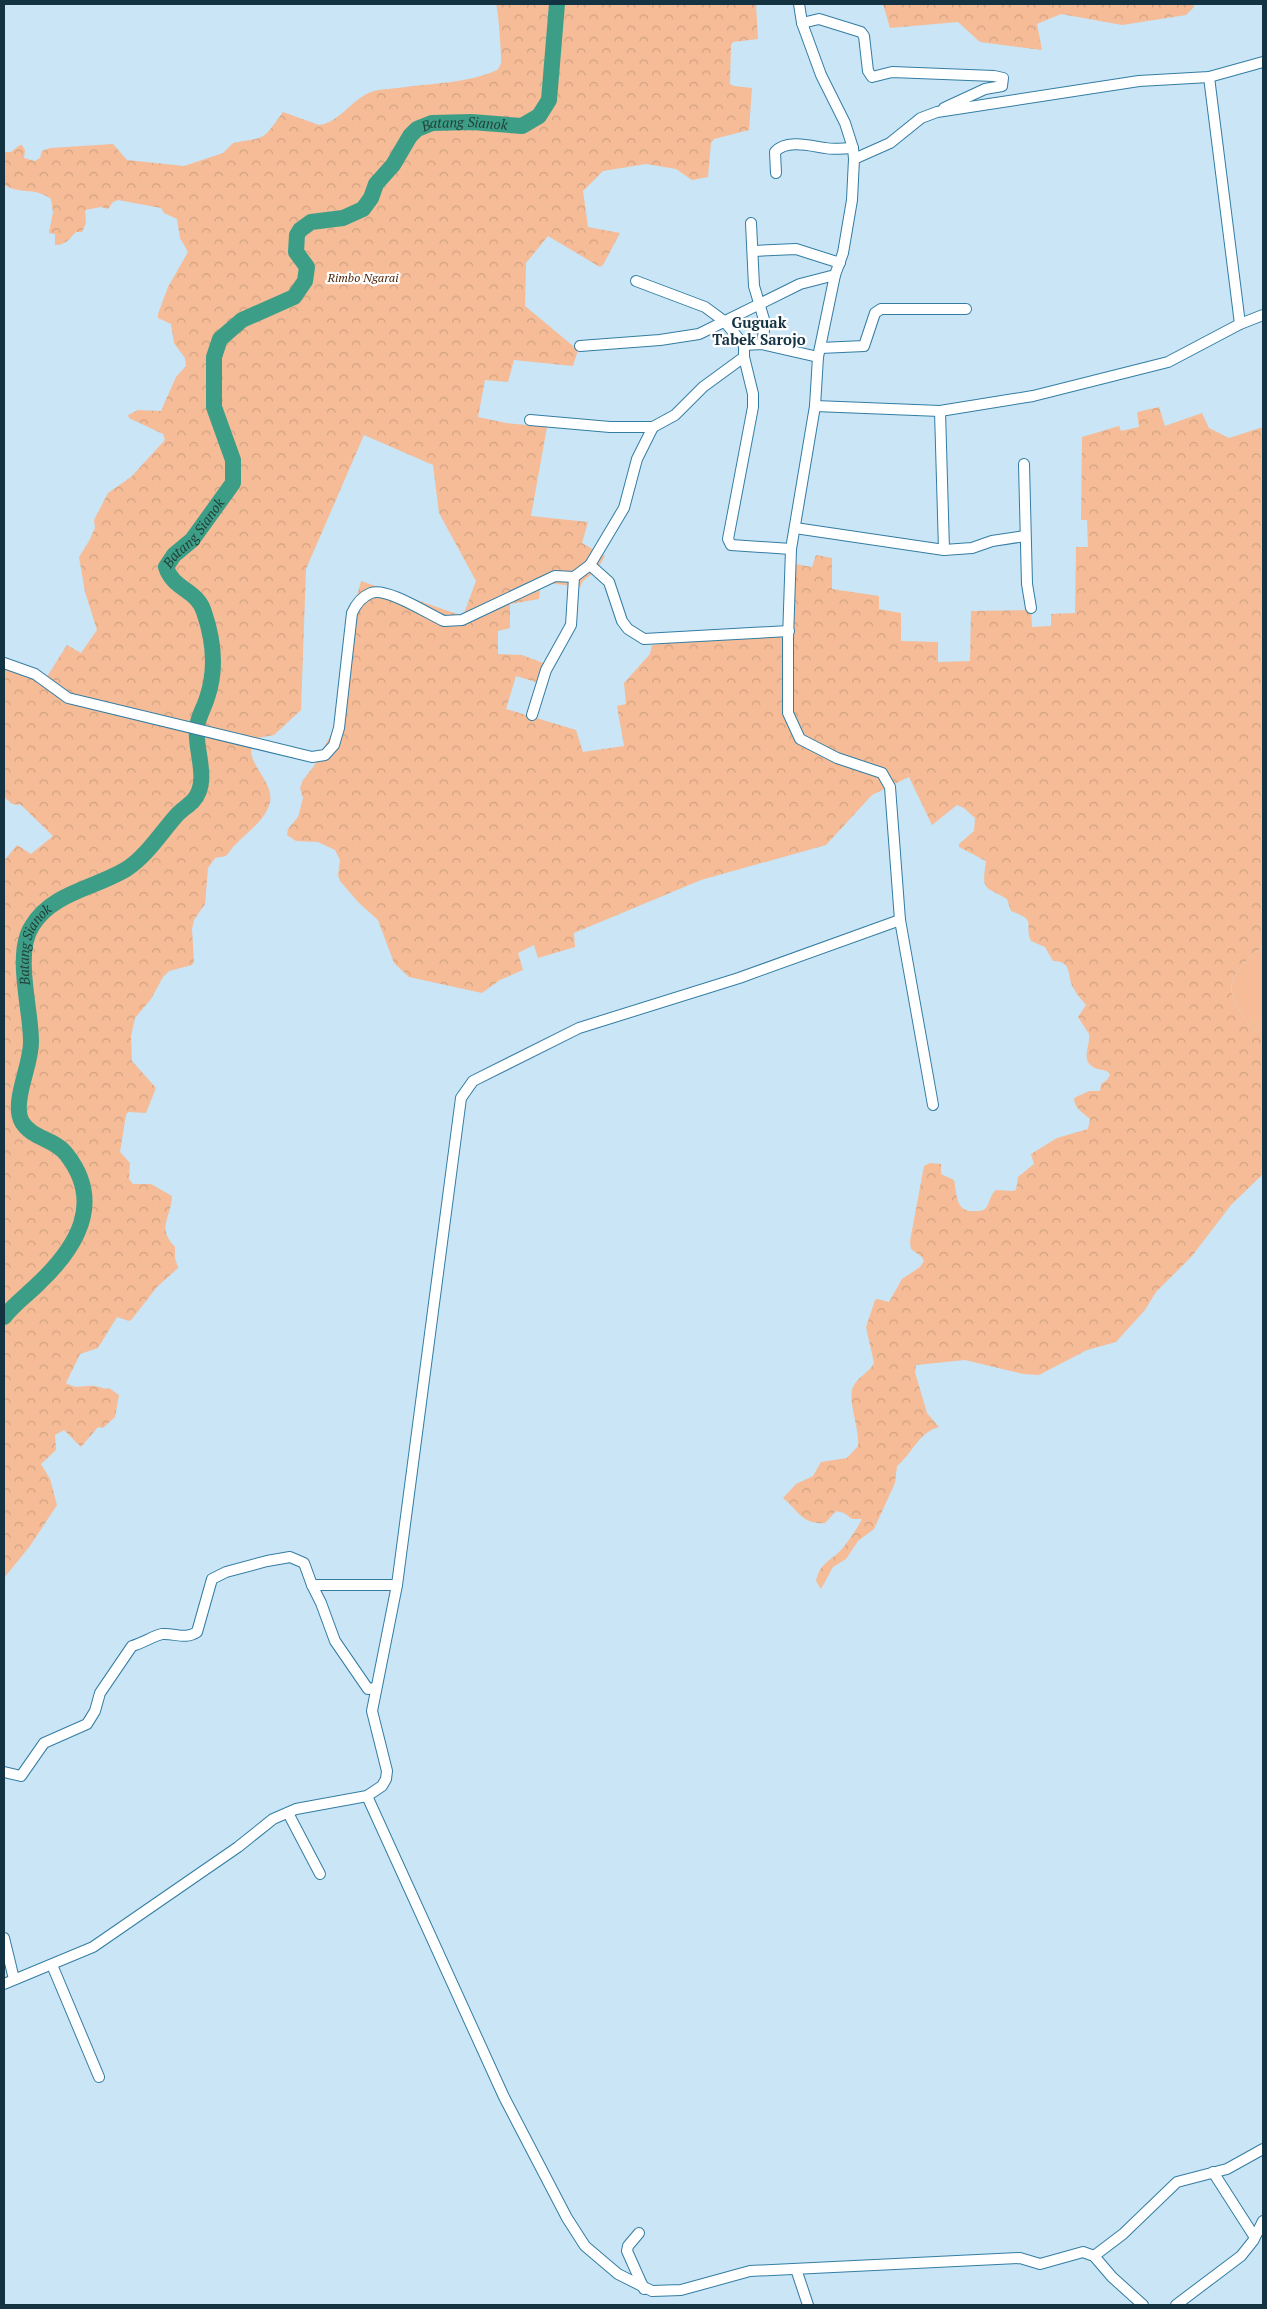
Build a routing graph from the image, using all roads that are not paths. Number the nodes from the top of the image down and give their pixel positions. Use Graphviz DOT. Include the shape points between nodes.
graph roads {
  1 [pos="799,4"];
  2 [pos="802,24"];
  3 [pos="1263,62"];
  4 [pos="1209,76"];
  5 [pos="1002,86"];
  6 [pos="1003,100"];
  7 [pos="937,112"];
  8 [pos="853,148"];
  9 [pos="854,159"];
  10 [pos="776,173"];
  11 [pos="751,223"];
  12 [pos="752,251"];
  13 [pos="840,263"];
  14 [pos="835,275"];
  15 [pos="636,281"];
  16 [pos="758,305"];
  17 [pos="966,309"];
  18 [pos="1263,315"];
  19 [pos="724,321"];
  20 [pos="1240,324"];
  21 [pos="762,344"];
  22 [pos="744,345"];
  23 [pos="580,346"];
  24 [pos="819,353"];
  25 [pos="744,358"];
  26 [pos="815,406"];
  27 [pos="940,411"];
  28 [pos="530,420"];
  29 [pos="653,427"];
  30 [pos="1024,464"];
  31 [pos="795,528"];
  32 [pos="1025,536"];
  33 [pos="791,548"];
  34 [pos="944,550"];
  35 [pos="590,566"];
  36 [pos="574,576"];
  37 [pos="1031,608"];
  38 [pos="789,631"];
  39 [pos="4,663"];
  40 [pos="532,715"];
  41 [pos="900,920"];
  42 [pos="933,1105"];
  43 [pos="312,1585"];
  44 [pos="397,1585"];
  45 [pos="376,1688"];
  46 [pos="4,1772"];
  47 [pos="367,1796"];
  48 [pos="288,1813"];
  49 [pos="320,1874"];
  50 [pos="4,1938"];
  51 [pos="52,1965"];
  52 [pos="14,1979"];
  53 [pos="4,1984"];
  54 [pos="99,2077"];
  55 [pos="1263,2148"];
  56 [pos="1213,2172"];
  57 [pos="1263,2221"];
  58 [pos="639,2233"];
  59 [pos="1254,2236"];
  60 [pos="1094,2256"];
  61 [pos="796,2269"];
  62 [pos="644,2288"];
  63 [pos="808,2305"];
  64 [pos="1143,2305"];
  65 [pos="1176,2305"];
  1 -- 2 [label="street"];
  2 -- 5 [label="street" via="819,19 861,32 872,77 892,72 994,76 1003,78"];
  2 -- 8 [label="street"];
  3 -- 4 [label="street"];
  4 -- 6 [label="street" via="1139,81"];
  4 -- 20 [label="street"];
  5 -- 6 [label="street"];
  5 -- 7 [label="street" via="985,89"];
  6 -- 7 [label="street"];
  7 -- 9 [label="street" via="921,118 890,143"];
  8 -- 9 [label="street"];
  8 -- 10 [label="street" via="784,146 776,152"];
  9 -- 13 [label="street" via="852,200"];
  11 -- 12 [label="street"];
  12 -- 13 [label="street" via="796,249"];
  12 -- 16 [label="street"];
  13 -- 14 [label="street"];
  14 -- 16 [label="street" via="800,284"];
  14 -- 24 [label="street"];
  15 -- 19 [label="street" via="705,307"];
  16 -- 19 [label="street"];
  16 -- 21 [label="street" via="765,323"];
  17 -- 24 [label="street" via="881,308 875,313 864,346"];
  18 -- 20 [label="street"];
  19 -- 22 [label="street"];
  19 -- 23 [label="street" via="699,334"];
  20 -- 27 [label="street" via="1168,362 1033,396"];
  21 -- 22 [label="street"];
  21 -- 24 [label="street"];
  22 -- 25 [label="street"];
  24 -- 26 [label="street"];
  25 -- 29 [label="street" via="703,387 675,415"];
  25 -- 33 [label="street" via="753,407 728,539 731,545"];
  26 -- 27 [label="street"];
  26 -- 31 [label="street"];
  27 -- 34 [label="street"];
  28 -- 29 [label="street" via="610,428"];
  29 -- 35 [label="street" via="637,459 624,508"];
  30 -- 32 [label="street"];
  31 -- 33 [label="street"];
  31 -- 34 [label="street"];
  32 -- 34 [label="street" via="972,548"];
  32 -- 37 [label="street"];
  33 -- 38 [label="street"];
  35 -- 36 [label="street"];
  35 -- 38 [label="street" via="609,582 622,621 644,639"];
  36 -- 39 [label="street" via="555,576 453,622 444,622 385,592 372,593 358,601 352,613 339,728 334,745 326,755 312,757 68,698 35,674"];
  36 -- 40 [label="street" via="569,630 549,662"];
  38 -- 41 [label="street" via="788,712 800,739 837,758 882,773 890,788"];
  41 -- 42 [label="street"];
  41 -- 44 [label="street" via="739,978 579,1028 473,1081 461,1098"];
  43 -- 44 [label="street"];
  43 -- 45 [label="street" via="335,1641 368,1689"];
  43 -- 46 [label="street" via="304,1563 290,1557 226,1572 212,1579 197,1632 188,1637 155,1636 144,1644 132,1646 100,1694 87,1724 44,1743 21,1776"];
  44 -- 45 [label="street"];
  45 -- 47 [label="street" via="372,1712 387,1771 382,1786"];
  47 -- 48 [label="street"];
  47 -- 62 [label="street" via="504,2096 567,2218 585,2246 618,2274"];
  48 -- 49 [label="street"];
  48 -- 51 [label="street" via="273,1819 238,1847 93,1947"];
  50 -- 52 [label="street"];
  51 -- 52 [label="street"];
  51 -- 54 [label="street"];
  52 -- 53 [label="street"];
  55 -- 56 [label="street" via="1237,2164"];
  56 -- 59 [label="street"];
  56 -- 60 [label="street" via="1171,2186 1123,2234"];
  57 -- 59 [label="street"];
  58 -- 62 [label="street" via="627,2251"];
  59 -- 65 [label="street" via="1241,2256"];
  60 -- 61 [label="street" via="1083,2252 1040,2264 1020,2258"];
  60 -- 64 [label="street"];
  61 -- 62 [label="street" via="750,2271 681,2290 652,2291"];
  61 -- 63 [label="street"];
}
